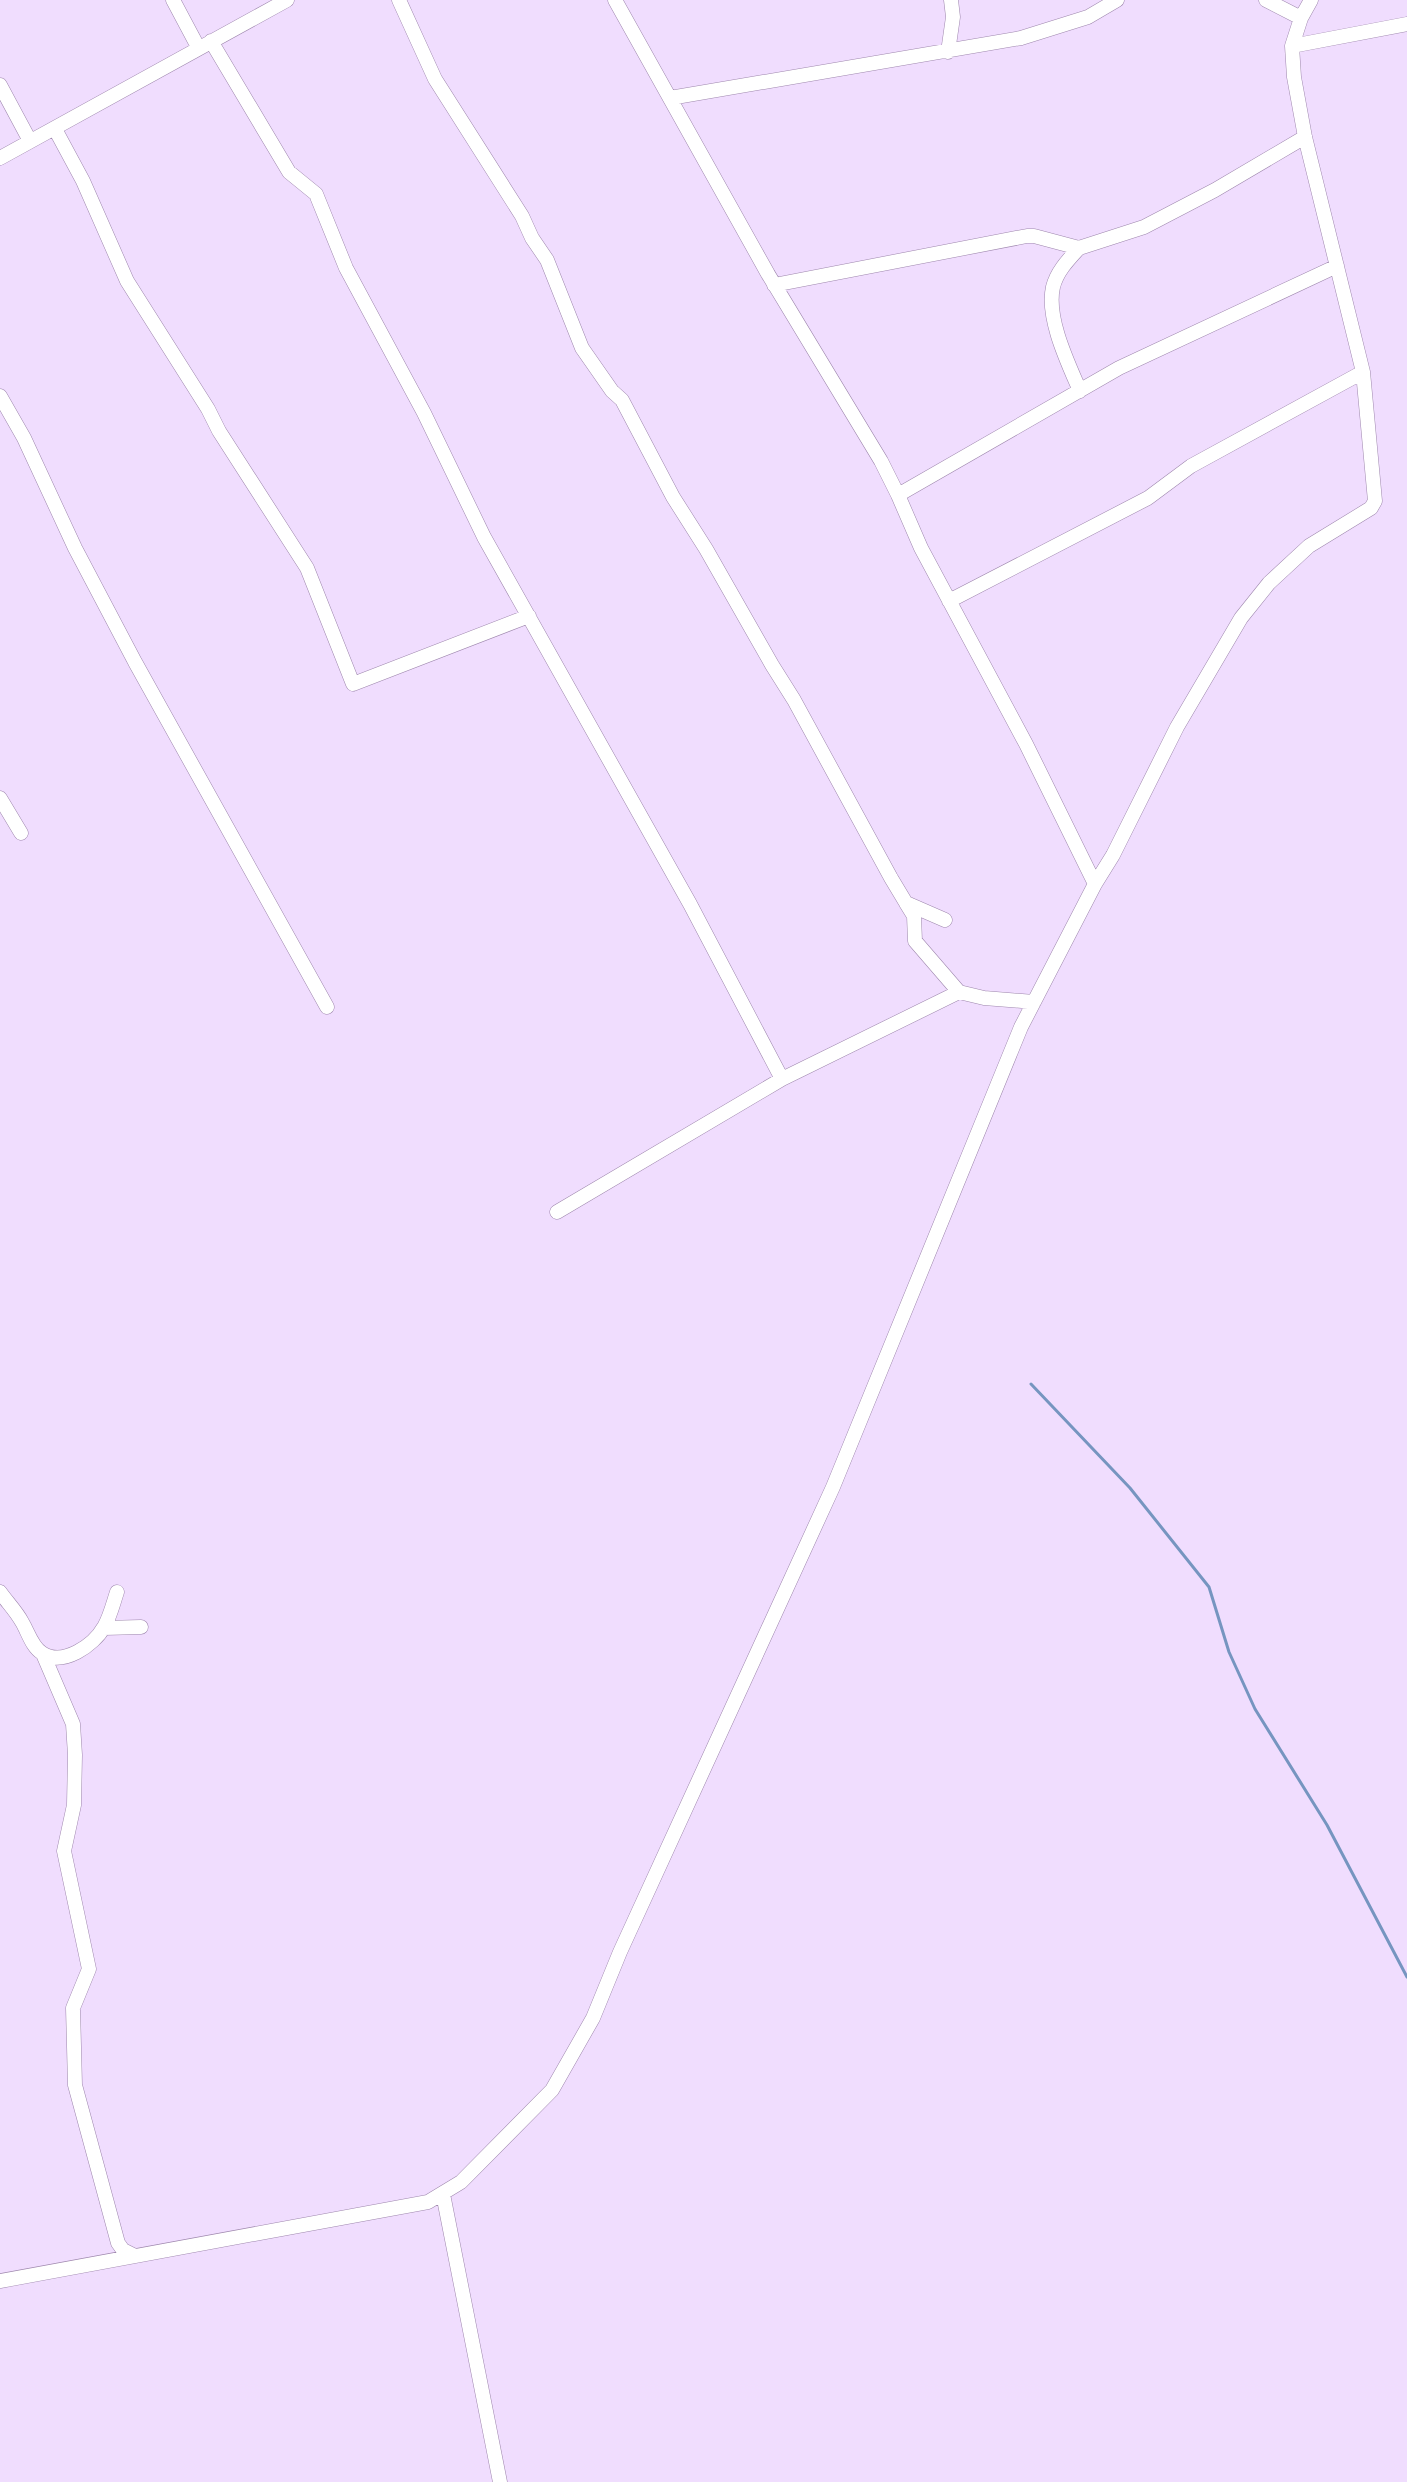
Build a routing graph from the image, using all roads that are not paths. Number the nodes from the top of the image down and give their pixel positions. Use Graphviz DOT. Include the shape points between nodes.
graph roads {
  1 [pos="173,0"];
  2 [pos="287,0"];
  3 [pos="399,0"];
  4 [pos="615,0"];
  5 [pos="951,0"];
  6 [pos="1117,0"];
  7 [pos="1266,0"];
  8 [pos="1311,0"];
  9 [pos="1301,18"];
  10 [pos="1407,24"];
  11 [pos="211,40"];
  12 [pos="1292,46"];
  13 [pos="198,48"];
  14 [pos="948,52"];
  15 [pos="0,85"];
  16 [pos="670,98"];
  17 [pos="55,129"];
  18 [pos="1305,137"];
  19 [pos="30,141"];
  20 [pos="0,158"];
  21 [pos="1079,248"];
  22 [pos="1337,266"];
  23 [pos="774,285"];
  24 [pos="1363,372"];
  25 [pos="1080,391"];
  26 [pos="0,396"];
  27 [pos="898,495"];
  28 [pos="949,602"];
  29 [pos="529,616"];
  30 [pos="0,798"];
  31 [pos="21,833"];
  32 [pos="1095,884"];
  33 [pos="906,903"];
  34 [pos="945,920"];
  35 [pos="959,992"];
  36 [pos="1034,1002"];
  37 [pos="327,1007"];
  38 [pos="782,1079"];
  39 [pos="557,1212"];
  40 [pos="0,1592"];
  41 [pos="117,1592"];
  42 [pos="141,1627"];
  43 [pos="104,1628"];
  44 [pos="43,1654"];
  45 [pos="443,2194"];
  46 [pos="135,2256"];
  47 [pos="0,2281"];
  48 [pos="500,2482"];
  1 -- 13 [label="street"];
  2 -- 11 [label="street"];
  3 -- 33 [label="street" via="435,79 547,260 582,348 622,400 673,498 794,700"];
  4 -- 16 [label="street"];
  5 -- 14 [label="street"];
  6 -- 14 [label="street" via="1088,17 1032,35"];
  7 -- 9 [label="street"];
  8 -- 9 [label="street"];
  9 -- 12 [label="street"];
  10 -- 12 [label="street"];
  11 -- 13 [label="street"];
  11 -- 29 [label="street" via="290,172 316,194 346,268 424,413 484,537"];
  12 -- 18 [label="street"];
  13 -- 17 [label="street"];
  14 -- 16 [label="street"];
  15 -- 19 [label="street"];
  16 -- 23 [label="street"];
  17 -- 19 [label="street"];
  17 -- 29 [label="street" via="83,181 127,281 308,568 353,684"];
  18 -- 21 [label="street" via="1144,227"];
  18 -- 22 [label="street"];
  19 -- 20 [label="street"];
  21 -- 23 [label="street" via="1027,236"];
  21 -- 25 [label="street" via="1060,270 1053,288 1053,311"];
  22 -- 24 [label="street"];
  22 -- 25 [label="street" via="1119,368"];
  23 -- 27 [label="street"];
  24 -- 28 [label="street" via="1191,466 1148,498"];
  24 -- 32 [label="street" via="1375,501 1371,508 1309,546 1269,583 1240,618 1177,727 1130,824"];
  25 -- 27 [label="street"];
  26 -- 37 [label="street" via="135,663"];
  27 -- 28 [label="street"];
  28 -- 32 [label="street" via="1026,744"];
  29 -- 38 [label="street" via="690,904"];
  30 -- 31 [label="street"];
  32 -- 36 [label="street"];
  33 -- 34 [label="street"];
  33 -- 35 [label="street" via="914,916 915,941"];
  35 -- 36 [label="street"];
  35 -- 38 [label="street"];
  36 -- 45 [label="street" via="833,1487 593,2018 552,2090 461,2182"];
  38 -- 39 [label="street"];
  40 -- 44 [label="street"];
  41 -- 43 [label="street"];
  42 -- 43 [label="street"];
  43 -- 44 [label="street" via="95,1641 70,1656"];
  44 -- 46 [label="street" via="73,1724 74,1805 64,1851 89,1969 73,2008 75,2085 118,2243"];
  45 -- 46 [label="street" via="428,2202"];
  45 -- 48 [label="street"];
  46 -- 47 [label="street"];
}
